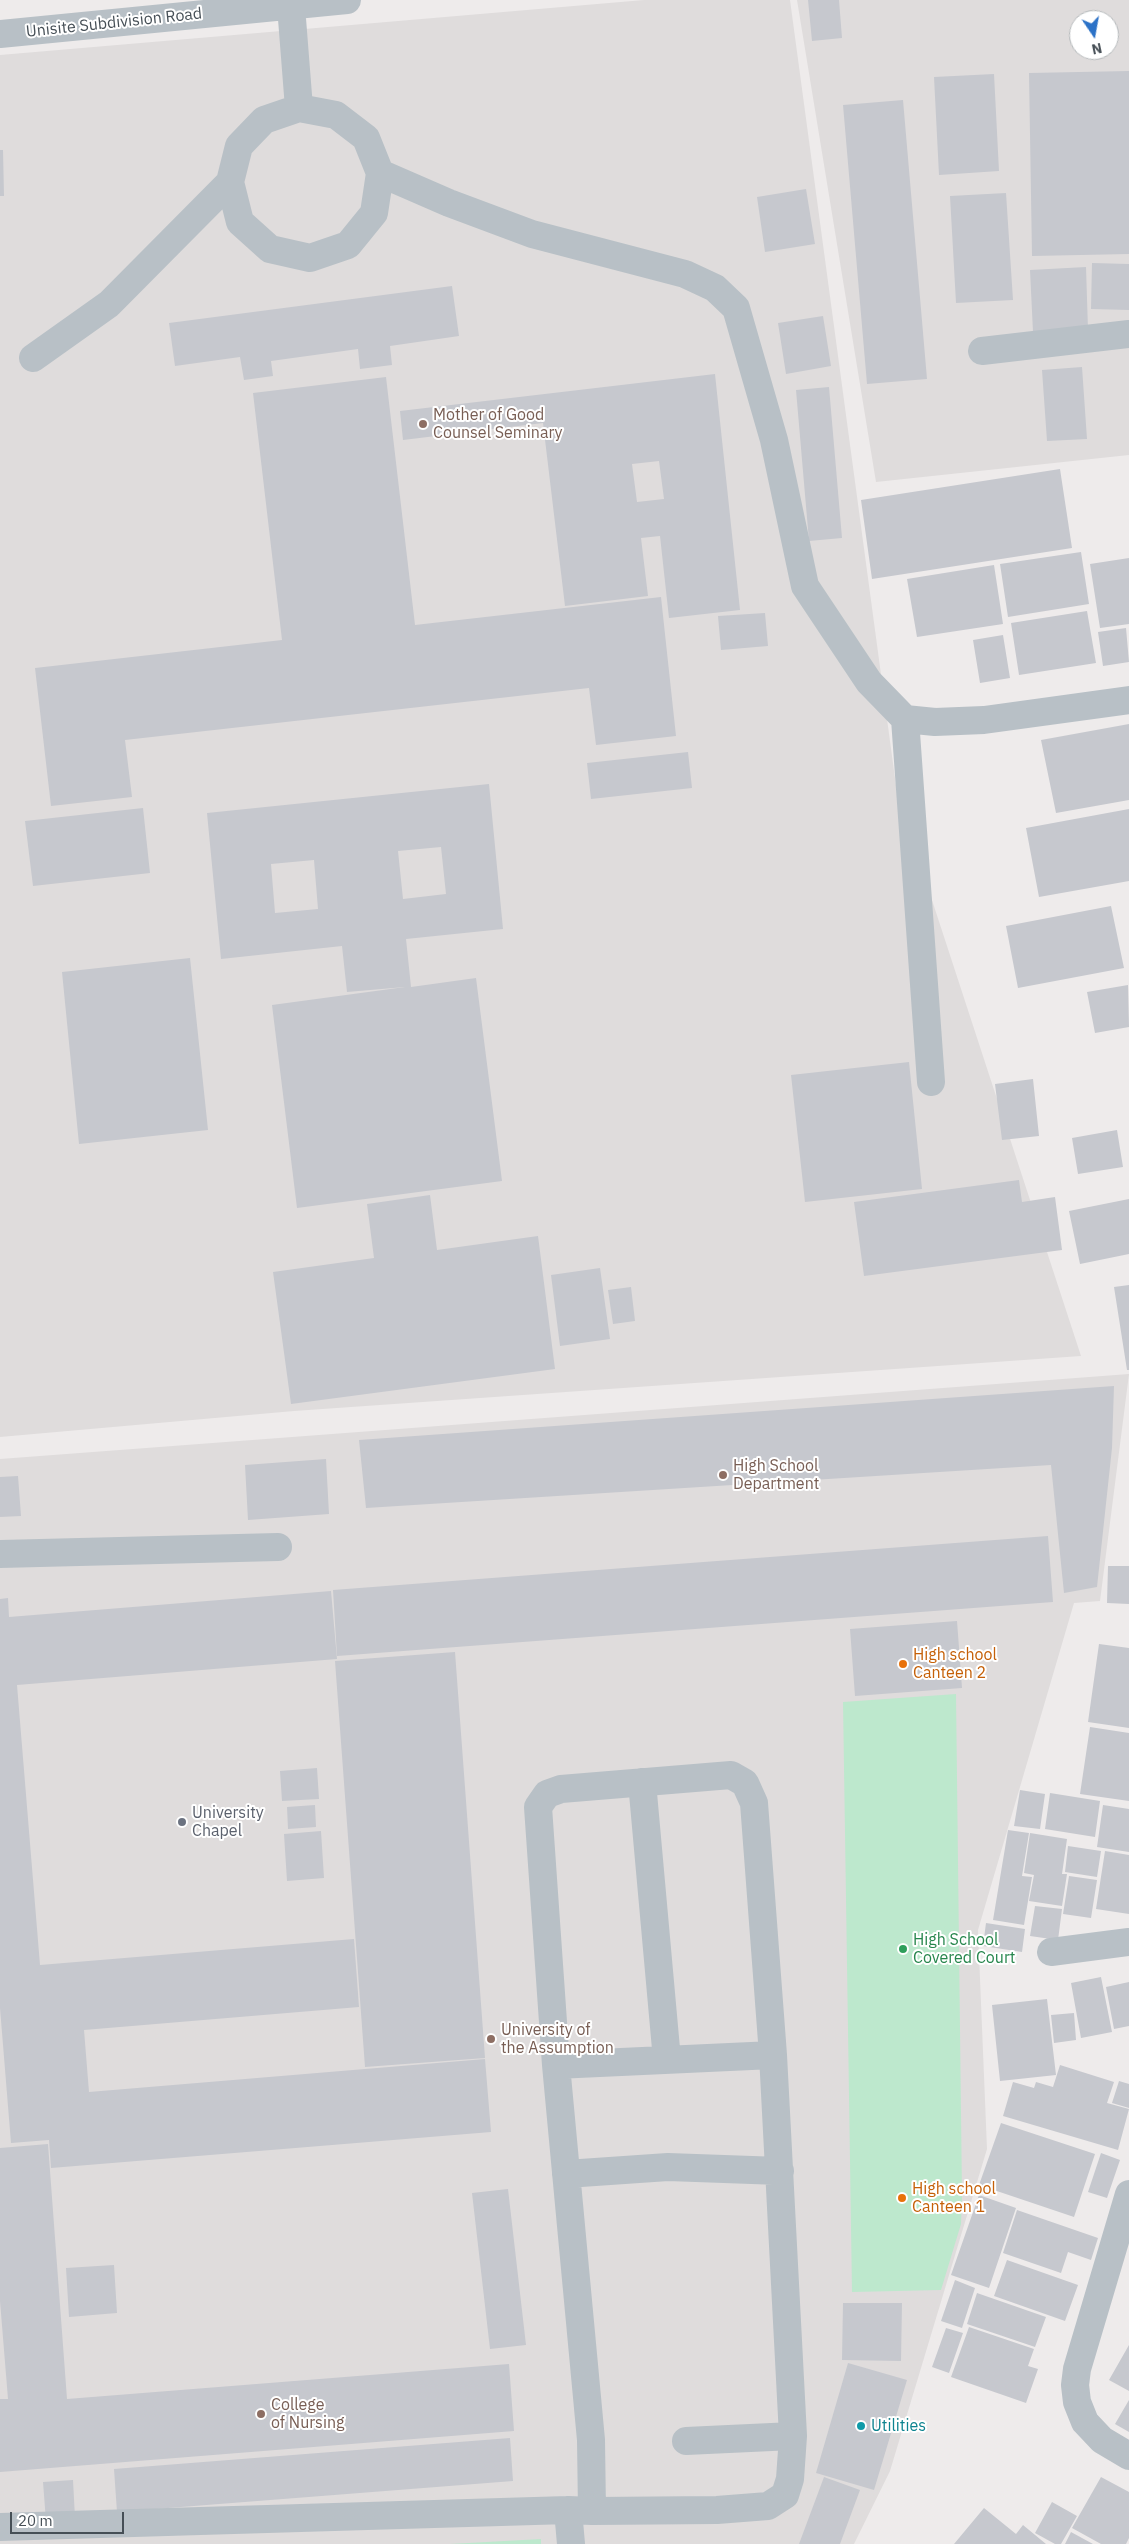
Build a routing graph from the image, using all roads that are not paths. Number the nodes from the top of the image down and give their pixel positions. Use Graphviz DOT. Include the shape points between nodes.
graph roads {
  1 [pos="347,0"];
  2 [pos="291,6"];
  3 [pos="0,34"];
  4 [pos="299,108"];
  5 [pos="380,173"];
  6 [pos="230,182"];
  7 [pos="1129,334"];
  8 [pos="982,351"];
  9 [pos="33,358"];
  10 [pos="1129,700"];
  11 [pos="905,719"];
  12 [pos="931,1082"];
  13 [pos="278,1547"];
  14 [pos="0,1554"];
  15 [pos="642,1782"];
  16 [pos="1129,1942"];
  17 [pos="1051,1952"];
  18 [pos="773,2055"];
  19 [pos="667,2060"];
  20 [pos="556,2065"];
  21 [pos="780,2171"];
  22 [pos="566,2174"];
  23 [pos="1129,2194"];
  24 [pos="793,2436"];
  25 [pos="686,2441"];
  26 [pos="1129,2456"];
  27 [pos="580,2510"];
  28 [pos="0,2526"];
  29 [pos="571,2544"];
  1 -- 2 [label="street, Unisite Subdivision Road"];
  2 -- 3 [label="street, Unisite Subdivision Road"];
  2 -- 4 [label="street"];
  4 -- 5 [label="street" via="336,115 366,138"];
  4 -- 6 [label="street" via="264,120 239,146"];
  5 -- 6 [label="street" via="374,213 348,245 310,258 270,249 240,222"];
  5 -- 11 [label="street" via="449,204 532,234 685,274 715,288 736,308 774,440 805,586 869,682"];
  6 -- 9 [label="street" via="109,304"];
  7 -- 8 [label="street"];
  10 -- 11 [label="street" via="984,720 935,722"];
  11 -- 12 [label="street"];
  13 -- 14 [label="street"];
  15 -- 18 [label="street" via="730,1775 745,1783 754,1804"];
  15 -- 19 [label="street"];
  15 -- 20 [label="street" via="561,1789 547,1794 538,1807"];
  16 -- 17 [label="street"];
  18 -- 19 [label="street"];
  18 -- 21 [label="street"];
  19 -- 20 [label="street"];
  20 -- 22 [label="street"];
  21 -- 22 [label="street" via="668,2167"];
  21 -- 24 [label="street"];
  22 -- 27 [label="street" via="591,2440"];
  23 -- 26 [label="street" via="1075,2385 1077,2402 1085,2422 1102,2440"];
  24 -- 25 [label="street"];
  24 -- 27 [label="street" via="790,2479 785,2494 768,2506 717,2510"];
  27 -- 28 [label="street"];
  27 -- 29 [label="street"];
}
